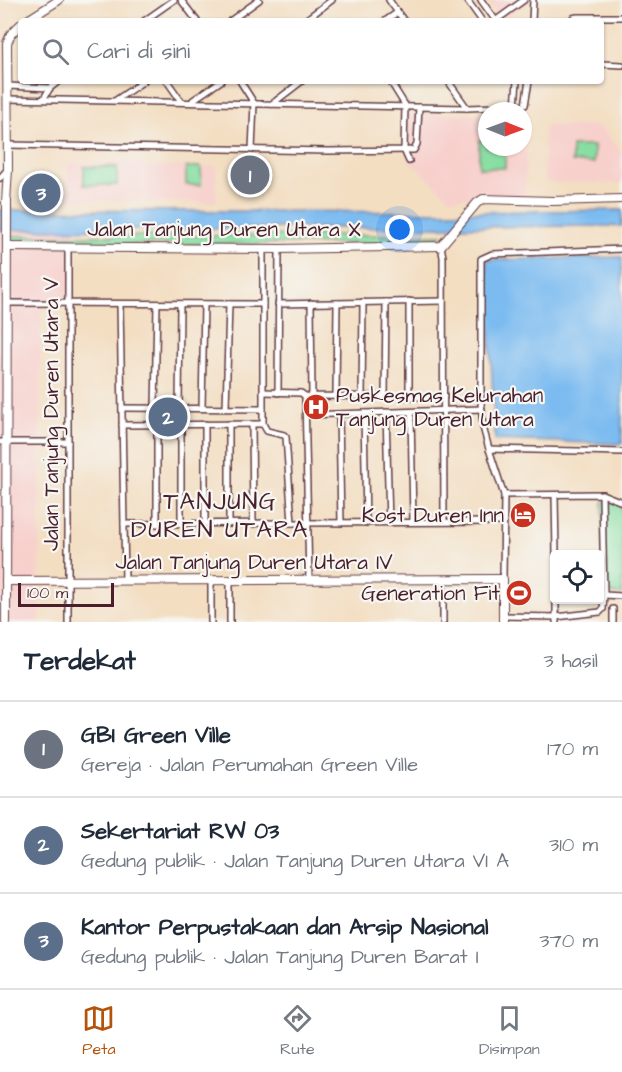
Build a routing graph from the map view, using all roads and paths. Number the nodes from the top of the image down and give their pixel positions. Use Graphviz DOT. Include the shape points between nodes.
graph roads {
  1 [pos="59,0"];
  2 [pos="174,0"];
  3 [pos="182,0"];
  4 [pos="259,0"];
  5 [pos="332,0"];
  6 [pos="389,0"];
  7 [pos="467,0"];
  8 [pos="481,0"];
  9 [pos="524,0"];
  10 [pos="533,0"];
  11 [pos="398,12"];
  12 [pos="31,18"];
  13 [pos="148,18"];
  14 [pos="195,18"];
  15 [pos="234,18"];
  16 [pos="308,18"];
  17 [pos="389,18"];
  18 [pos="402,18"];
  19 [pos="480,18"];
  20 [pos="494,18"];
  21 [pos="500,18"];
  22 [pos="532,18"];
  23 [pos="573,18"];
  24 [pos="622,18"];
  25 [pos="18,27"];
  26 [pos="3,44"];
  27 [pos="604,64"];
  28 [pos="622,65"];
  29 [pos="55,84"];
  30 [pos="140,84"];
  31 [pos="169,84"];
  32 [pos="217,84"];
  33 [pos="242,84"];
  34 [pos="298,84"];
  35 [pos="392,84"];
  36 [pos="450,84"];
  37 [pos="517,84"];
  38 [pos="528,84"];
  39 [pos="8,86"];
  40 [pos="50,88"];
  41 [pos="44,98"];
  42 [pos="8,99"];
  43 [pos="114,101"];
  44 [pos="181,101"];
  45 [pos="192,101"];
  46 [pos="515,102"];
  47 [pos="526,102"];
  48 [pos="254,103"];
  49 [pos="271,104"];
  50 [pos="405,105"];
  51 [pos="419,107"];
  52 [pos="467,108"];
  53 [pos="478,108"];
  54 [pos="8,145"];
  55 [pos="252,150"];
  56 [pos="404,150"];
  57 [pos="409,160"];
  58 [pos="5,165"];
  59 [pos="0,178"];
  60 [pos="622,200"];
  61 [pos="4,238"];
  62 [pos="442,245"];
  63 [pos="68,248"];
  64 [pos="5,249"];
  65 [pos="264,249"];
  66 [pos="279,249"];
  67 [pos="622,249"];
  68 [pos="4,289"];
  69 [pos="409,301"];
  70 [pos="443,301"];
  71 [pos="363,302"];
  72 [pos="386,302"];
  73 [pos="8,303"];
  74 [pos="311,303"];
  75 [pos="337,303"];
  76 [pos="68,304"];
  77 [pos="120,304"];
  78 [pos="157,304"];
  79 [pos="180,304"];
  80 [pos="204,304"];
  81 [pos="229,304"];
  82 [pos="263,304"];
  83 [pos="278,304"];
  84 [pos="263,392"];
  85 [pos="278,393"];
  86 [pos="304,396"];
  87 [pos="312,396"];
  88 [pos="336,396"];
  89 [pos="362,397"];
  90 [pos="385,397"];
  91 [pos="410,397"];
  92 [pos="444,397"];
  93 [pos="122,408"];
  94 [pos="155,408"];
  95 [pos="178,408"];
  96 [pos="202,408"];
  97 [pos="226,408"];
  98 [pos="263,409"];
  99 [pos="482,409"];
  100 [pos="444,410"];
  101 [pos="386,412"];
  102 [pos="411,412"];
  103 [pos="364,413"];
  104 [pos="339,414"];
  105 [pos="306,415"];
  106 [pos="157,424"];
  107 [pos="181,424"];
  108 [pos="205,424"];
  109 [pos="229,424"];
  110 [pos="252,424"];
  111 [pos="263,424"];
  112 [pos="122,425"];
  113 [pos="4,442"];
  114 [pos="68,442"];
  115 [pos="489,449"];
  116 [pos="622,452"];
  117 [pos="602,494"];
  118 [pos="504,495"];
  119 [pos="555,495"];
  120 [pos="622,502"];
  121 [pos="413,522"];
  122 [pos="444,522"];
  123 [pos="504,522"];
  124 [pos="292,523"];
  125 [pos="309,523"];
  126 [pos="341,523"];
  127 [pos="366,523"];
  128 [pos="389,523"];
  129 [pos="124,524"];
  130 [pos="157,524"];
  131 [pos="181,524"];
  132 [pos="205,524"];
  133 [pos="229,524"];
  134 [pos="253,524"];
  135 [pos="556,550"];
  136 [pos="603,550"];
  137 [pos="443,579"];
  138 [pos="503,579"];
  139 [pos="125,580"];
  140 [pos="211,580"];
  141 [pos="230,580"];
  142 [pos="309,580"];
  143 [pos="6,581"];
  144 [pos="67,581"];
  145 [pos="604,595"];
  146 [pos="622,596"];
  147 [pos="603,604"];
  148 [pos="614,609"];
  149 [pos="503,619"];
  150 [pos="556,619"];
  151 [pos="6,622"];
  152 [pos="68,622"];
  153 [pos="211,622"];
  154 [pos="231,622"];
  155 [pos="443,622"];
  156 [pos="613,622"];
  1 -- 12 [label="street"];
  2 -- 13 [label="street"];
  3 -- 14 [label="street"];
  4 -- 15 [label="street"];
  5 -- 16 [label="street"];
  6 -- 11 [label="street"];
  7 -- 19 [label="street"];
  8 -- 20 [label="street"];
  9 -- 21 [label="street"];
  10 -- 22 [label="street"];
  11 -- 17 [label="street"];
  11 -- 18 [label="street"];
  23 -- 24 [label="street"];
  25 -- 26 [label="street"];
  26 -- 39 [label="street"];
  27 -- 28 [label="street"];
  29 -- 40 [label="street"];
  30 -- 43 [label="street"];
  31 -- 44 [label="street"];
  32 -- 45 [label="street"];
  33 -- 48 [label="street"];
  34 -- 49 [label="street"];
  35 -- 50 [label="street"];
  36 -- 52 [label="street"];
  37 -- 46 [label="street"];
  38 -- 47 [label="street"];
  39 -- 40 [label="street"];
  39 -- 42 [label="street"];
  40 -- 41 [label="street"];
  41 -- 42 [label="street"];
  41 -- 43 [label="street"];
  42 -- 54 [label="street"];
  43 -- 44 [label="street"];
  44 -- 45 [label="street"];
  45 -- 48 [label="street"];
  48 -- 49 [label="street"];
  48 -- 55 [label="street"];
  49 -- 50 [label="street"];
  50 -- 51 [label="street"];
  50 -- 56 [label="street"];
  51 -- 52 [label="street"];
  51 -- 56 [label="street" via="417,144 414,150"];
  52 -- 53 [label="street"];
  54 -- 55 [label="street"];
  54 -- 58 [label="street"];
  55 -- 56 [label="street"];
  56 -- 57 [label="street"];
  58 -- 59 [label="street"];
  58 -- 61 [label="street"];
  60 -- 62 [label="street" via="483,199"];
  61 -- 64 [label="street"];
  62 -- 66 [label="street, Jalan Tanjung Duren Utara X"];
  62 -- 70 [label="street"];
  63 -- 64 [label="street, Jalan Tanjung Duren Utara X"];
  63 -- 65 [label="street, Jalan Tanjung Duren Utara X"];
  63 -- 76 [label="street, Jalan Tanjung Duren Utara V"];
  64 -- 68 [label="street"];
  65 -- 66 [label="street, Jalan Tanjung Duren Utara X"];
  65 -- 82 [label="street"];
  66 -- 83 [label="street"];
  67 -- 99 [label="street" via="492,254 481,259"];
  68 -- 73 [label="street"];
  69 -- 70 [label="street"];
  69 -- 72 [label="street"];
  69 -- 91 [label="street"];
  70 -- 92 [label="street"];
  71 -- 72 [label="street"];
  71 -- 75 [label="street"];
  71 -- 89 [label="street"];
  72 -- 90 [label="street"];
  73 -- 76 [label="street"];
  73 -- 113 [label="street"];
  74 -- 75 [label="street"];
  74 -- 83 [label="street"];
  74 -- 87 [label="street"];
  75 -- 88 [label="street"];
  76 -- 77 [label="street"];
  76 -- 114 [label="street, Jalan Tanjung Duren Utara V"];
  77 -- 78 [label="street"];
  77 -- 93 [label="street"];
  78 -- 79 [label="street"];
  78 -- 94 [label="street"];
  79 -- 80 [label="street"];
  79 -- 95 [label="street"];
  80 -- 81 [label="street"];
  80 -- 96 [label="street"];
  81 -- 82 [label="street"];
  81 -- 97 [label="street"];
  82 -- 84 [label="street"];
  83 -- 85 [label="street"];
  84 -- 85 [label="street"];
  84 -- 98 [label="street"];
  85 -- 86 [label="street"];
  86 -- 87 [label="street"];
  86 -- 105 [label="street"];
  87 -- 88 [label="street"];
  88 -- 89 [label="street"];
  89 -- 90 [label="street"];
  90 -- 91 [label="street"];
  91 -- 92 [label="street"];
  92 -- 100 [label="street"];
  93 -- 94 [label="street"];
  93 -- 112 [label="street"];
  94 -- 95 [label="street"];
  95 -- 96 [label="street"];
  96 -- 97 [label="street"];
  97 -- 98 [label="street"];
  98 -- 111 [label="street"];
  99 -- 100 [label="street"];
  99 -- 115 [label="street"];
  100 -- 102 [label="street"];
  100 -- 122 [label="street"];
  101 -- 102 [label="street"];
  101 -- 103 [label="street"];
  101 -- 128 [label="street"];
  102 -- 121 [label="street"];
  103 -- 104 [label="street"];
  103 -- 127 [label="street"];
  104 -- 105 [label="street"];
  104 -- 126 [label="street"];
  105 -- 125 [label="street"];
  106 -- 107 [label="street"];
  106 -- 112 [label="street"];
  106 -- 130 [label="street"];
  107 -- 108 [label="street"];
  107 -- 131 [label="street"];
  108 -- 109 [label="street"];
  108 -- 132 [label="street"];
  109 -- 110 [label="street"];
  109 -- 133 [label="street"];
  110 -- 111 [label="street"];
  110 -- 134 [label="street"];
  111 -- 124 [label="street" via="267,431 286,437"];
  112 -- 129 [label="street"];
  113 -- 114 [label="street"];
  113 -- 143 [label="street"];
  114 -- 144 [label="street, Jalan Tanjung Duren Utara V"];
  115 -- 116 [label="street"];
  115 -- 118 [label="street"];
  117 -- 119 [label="street"];
  117 -- 120 [label="street"];
  117 -- 136 [label="street"];
  118 -- 119 [label="street"];
  118 -- 123 [label="street"];
  119 -- 135 [label="street"];
  121 -- 122 [label="street"];
  121 -- 128 [label="street"];
  122 -- 123 [label="street"];
  123 -- 138 [label="street"];
  124 -- 125 [label="street"];
  124 -- 134 [label="street"];
  125 -- 126 [label="street"];
  125 -- 142 [label="street"];
  126 -- 127 [label="street"];
  127 -- 128 [label="street"];
  129 -- 130 [label="street"];
  129 -- 139 [label="street"];
  130 -- 131 [label="street"];
  131 -- 132 [label="street"];
  132 -- 133 [label="street"];
  133 -- 134 [label="street"];
  137 -- 138 [label="street, Jalan Tanjung Duren Utara IV"];
  137 -- 142 [label="street, Jalan Tanjung Duren Utara IV"];
  137 -- 155 [label="street"];
  138 -- 149 [label="street"];
  139 -- 140 [label="street, Jalan Tanjung Duren Utara IV"];
  139 -- 144 [label="street, Jalan Tanjung Duren Utara IV"];
  140 -- 141 [label="street, Jalan Tanjung Duren Utara IV"];
  140 -- 153 [label="street"];
  141 -- 142 [label="street, Jalan Tanjung Duren Utara IV"];
  141 -- 154 [label="street"];
  143 -- 144 [label="street, Jalan Tanjung Duren Utara IV"];
  143 -- 151 [label="street"];
  144 -- 152 [label="street, Jalan Tanjung Duren Utara V"];
  145 -- 146 [label="street"];
  147 -- 150 [label="street" via="596,613"];
  148 -- 156 [label="street"];
  149 -- 150 [label="street"];
}
